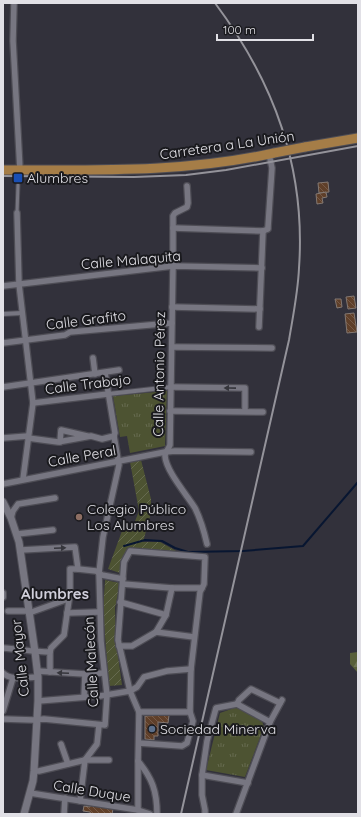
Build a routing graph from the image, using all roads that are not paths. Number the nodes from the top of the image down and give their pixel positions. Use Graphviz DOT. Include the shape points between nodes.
graph roads {
  1 [pos="14,3"];
  2 [pos="358,138"];
  3 [pos="272,153"];
  4 [pos="3,170"];
  5 [pos="20,170"];
  6 [pos="18,185"];
  7 [pos="187,186"];
  8 [pos="17,213"];
  9 [pos="173,228"];
  10 [pos="263,231"];
  11 [pos="173,266"];
  12 [pos="262,268"];
  13 [pos="19,284"];
  14 [pos="3,286"];
  15 [pos="172,307"];
  16 [pos="260,309"];
  17 [pos="22,313"];
  18 [pos="3,314"];
  19 [pos="172,323"];
  20 [pos="259,326"];
  21 [pos="25,340"];
  22 [pos="3,343"];
  23 [pos="172,347"];
  24 [pos="272,348"];
  25 [pos="93,358"];
  26 [pos="119,370"];
  27 [pos="105,373"];
  28 [pos="95,374"];
  29 [pos="30,383"];
  30 [pos="3,387"];
  31 [pos="171,387"];
  32 [pos="108,394"];
  33 [pos="33,403"];
  34 [pos="170,411"];
  35 [pos="245,412"];
  36 [pos="263,412"];
  37 [pos="91,436"];
  38 [pos="114,436"];
  39 [pos="28,437"];
  40 [pos="3,438"];
  41 [pos="60,442"];
  42 [pos="165,452"];
  43 [pos="251,452"];
  44 [pos="119,461"];
  45 [pos="23,479"];
  46 [pos="3,484"];
  47 [pos="55,498"];
  48 [pos="3,502"];
  49 [pos="11,518"];
  50 [pos="53,530"];
  51 [pos="17,534"];
  52 [pos="207,544"];
  53 [pos="21,550"];
  54 [pos="78,569"];
  55 [pos="99,573"];
  56 [pos="123,582"];
  57 [pos="172,588"];
  58 [pos="202,588"];
  59 [pos="3,593"];
  60 [pos="3,597"];
  61 [pos="68,599"];
  62 [pos="120,602"];
  63 [pos="8,611"];
  64 [pos="29,612"];
  65 [pos="100,612"];
  66 [pos="67,613"];
  67 [pos="166,615"];
  68 [pos="156,632"];
  69 [pos="194,637"];
  70 [pos="119,646"];
  71 [pos="3,648"];
  72 [pos="35,652"];
  73 [pos="50,652"];
  74 [pos="191,669"];
  75 [pos="50,672"];
  76 [pos="3,673"];
  77 [pos="104,673"];
  78 [pos="37,674"];
  79 [pos="85,674"];
  80 [pos="13,678"];
  81 [pos="130,691"];
  82 [pos="107,695"];
  83 [pos="84,697"];
  84 [pos="38,701"];
  85 [pos="237,704"];
  86 [pos="3,711"];
  87 [pos="139,712"];
  88 [pos="190,712"];
  89 [pos="3,719"];
  90 [pos="37,719"];
  91 [pos="270,722"];
  92 [pos="102,725"];
  93 [pos="139,743"];
  94 [pos="61,744"];
  95 [pos="85,760"];
  96 [pos="109,760"];
  97 [pos="138,761"];
  98 [pos="68,764"];
  99 [pos="34,771"];
  100 [pos="202,775"];
  101 [pos="248,783"];
  102 [pos="30,793"];
  103 [pos="65,798"];
  104 [pos="80,801"];
  105 [pos="142,812"];
  106 [pos="24,814"];
  107 [pos="64,814"];
  108 [pos="150,814"];
  109 [pos="157,814"];
  110 [pos="205,814"];
  111 [pos="236,814"];
  1 -- 5 [label="street" via="12,40"];
  2 -- 3 [label="main road, Carretera a La Unión, bridge"];
  3 -- 5 [label="main road, Carretera a La Unión" via="156,169"];
  3 -- 10 [label="street" via="268,229"];
  4 -- 5 [label="main road, Carretera a La Unión"];
  6 -- 8 [label="lane"];
  7 -- 9 [label="street, Calle Antonio Pérez" via="187,207 175,212"];
  8 -- 13 [label="street"];
  9 -- 10 [label="street"];
  9 -- 11 [label="street, Calle Antonio Pérez"];
  10 -- 12 [label="street"];
  11 -- 12 [label="street, Calle Malaquita"];
  11 -- 13 [label="street, Calle Malaquita"];
  11 -- 15 [label="street, Calle Antonio Pérez"];
  12 -- 16 [label="street"];
  13 -- 14 [label="street, Calle Malaquita"];
  13 -- 17 [label="street"];
  15 -- 16 [label="street"];
  15 -- 19 [label="street, Calle Antonio Pérez"];
  16 -- 20 [label="street"];
  17 -- 18 [label="street"];
  17 -- 21 [label="street"];
  19 -- 21 [label="street, Calle Grafito" via="70,332 65,335"];
  19 -- 23 [label="street, Calle Antonio Pérez"];
  21 -- 22 [label="street, Calle Grafito"];
  21 -- 29 [label="street"];
  23 -- 24 [label="street"];
  23 -- 31 [label="street, Calle Antonio Pérez"];
  25 -- 28 [label="street"];
  26 -- 27 [label="street"];
  27 -- 28 [label="street"];
  27 -- 32 [label="street"];
  28 -- 29 [label="street"];
  29 -- 30 [label="street"];
  29 -- 33 [label="street"];
  31 -- 32 [label="street, Calle Trabajo"];
  31 -- 34 [label="street, Calle Antonio Pérez"];
  35 -- 31 [label="street, one-way" via="245,388"];
  32 -- 33 [label="street, Calle Trabajo"];
  32 -- 38 [label="street"];
  33 -- 39 [label="street"];
  34 -- 35 [label="street"];
  34 -- 42 [label="street, Calle Antonio Pérez" via="170,445"];
  35 -- 36 [label="street"];
  37 -- 38 [label="street" via="102,439"];
  37 -- 41 [label="street"];
  37 -- 41 [label="street" via="61,430"];
  38 -- 44 [label="street"];
  39 -- 40 [label="street"];
  39 -- 41 [label="street"];
  39 -- 45 [label="street"];
  42 -- 43 [label="street, Calle Peral"];
  42 -- 44 [label="street, Calle Peral"];
  42 -- 52 [label="street, Calle Antonio Pérez" via="168,466 202,522"];
  44 -- 45 [label="street, Calle Peral"];
  44 -- 55 [label="street, Calle Malecón" via="102,537"];
  45 -- 46 [label="street, Calle Peral"];
  47 -- 49 [label="street" via="18,504 12,511"];
  48 -- 49 [label="street, Calle Mayor"];
  49 -- 51 [label="street, Calle Mayor"];
  50 -- 51 [label="street"];
  51 -- 53 [label="street, Calle Mayor"];
  53 -- 54 [label="street, one-way" via="75,547"];
  53 -- 64 [label="street, Calle Mayor"];
  54 -- 55 [label="street"];
  54 -- 61 [label="street" via="70,569"];
  55 -- 56 [label="street"];
  55 -- 65 [label="street, Calle Malecón"];
  56 -- 57 [label="street"];
  56 -- 58 [label="street, Calle Malecón" via="124,562 130,551 206,557"];
  56 -- 62 [label="street, Calle Malecón"];
  57 -- 58 [label="street"];
  57 -- 67 [label="street"];
  58 -- 69 [label="street"];
  59 -- 60 [label="street"];
  61 -- 64 [label="street"];
  61 -- 66 [label="street"];
  62 -- 67 [label="street"];
  62 -- 70 [label="street, Calle Malecón"];
  63 -- 64 [label="street"];
  64 -- 72 [label="street, Calle Mayor"];
  65 -- 66 [label="street"];
  65 -- 77 [label="street, Calle Malecón"];
  66 -- 73 [label="street" via="64,635"];
  67 -- 68 [label="street"];
  68 -- 69 [label="street"];
  68 -- 70 [label="street" via="132,646"];
  69 -- 74 [label="street"];
  70 -- 81 [label="street, Calle Malecón"];
  71 -- 72 [label="street"];
  72 -- 73 [label="street"];
  72 -- 78 [label="street, Calle Mayor"];
  73 -- 75 [label="street"];
  74 -- 81 [label="street" via="168,670 144,678"];
  74 -- 88 [label="street"];
  75 -- 78 [label="street"];
  79 -- 75 [label="street, one-way"];
  76 -- 80 [label="street"];
  77 -- 79 [label="street"];
  77 -- 82 [label="street, Calle Malecón"];
  78 -- 80 [label="street"];
  78 -- 84 [label="street, Calle Mayor"];
  79 -- 83 [label="street"];
  80 -- 86 [label="street"];
  81 -- 82 [label="street"];
  81 -- 87 [label="street, Calle Malecón"];
  82 -- 83 [label="street"];
  82 -- 92 [label="street, Calle Malecón"];
  83 -- 84 [label="street"];
  84 -- 90 [label="street, Calle Mayor"];
  85 -- 91 [label="street"];
  85 -- 91 [label="street" via="251,689 281,702"];
  85 -- 100 [label="street" via="216,708 207,741"];
  87 -- 88 [label="street"];
  87 -- 93 [label="street, Calle Malecón"];
  88 -- 93 [label="street" via="192,721 185,745"];
  89 -- 90 [label="street"];
  90 -- 92 [label="street"];
  90 -- 99 [label="street, Calle Mayor"];
  91 -- 101 [label="street"];
  92 -- 95 [label="street, Calle Malecón" via="97,744"];
  93 -- 97 [label="street, Calle Malecón"];
  94 -- 98 [label="street"];
  95 -- 96 [label="street"];
  95 -- 98 [label="street"];
  95 -- 104 [label="street"];
  97 -- 105 [label="street, Calle Malecón"];
  97 -- 109 [label="street" via="147,772 156,792"];
  98 -- 99 [label="street"];
  99 -- 102 [label="street, Calle Mayor"];
  100 -- 101 [label="street"];
  100 -- 110 [label="street"];
  101 -- 111 [label="street"];
  102 -- 103 [label="street, Calle Duque"];
  102 -- 106 [label="street, Calle Mayor"];
  103 -- 104 [label="street, Calle Duque"];
  103 -- 107 [label="street"];
  104 -- 105 [label="street, Calle Duque"];
  105 -- 108 [label="street, Calle Duque"];
}
